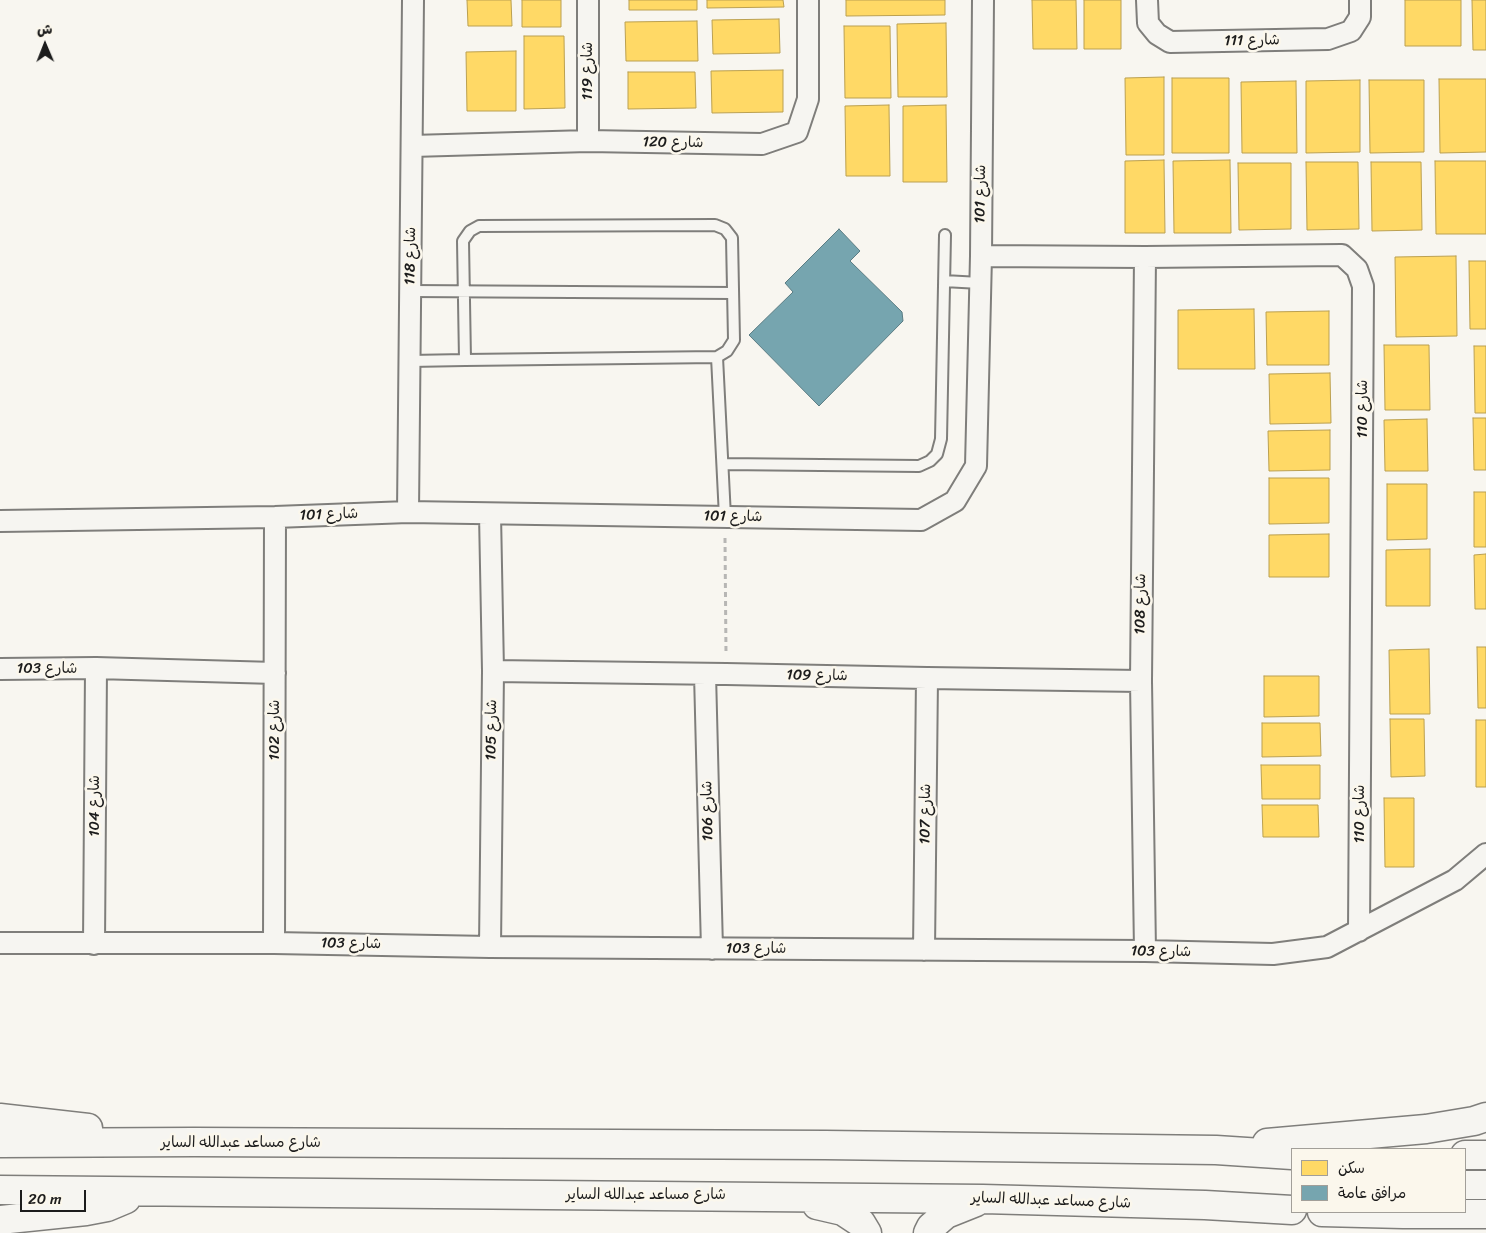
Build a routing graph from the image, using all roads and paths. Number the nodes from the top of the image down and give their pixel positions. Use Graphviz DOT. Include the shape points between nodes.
graph roads {
  1 [pos="413,0"];
  2 [pos="588,0"];
  3 [pos="808,0"];
  4 [pos="983,0"];
  5 [pos="1148,0"];
  6 [pos="1360,0"];
  7 [pos="588,141"];
  8 [pos="412,146"];
  9 [pos="945,235"];
  10 [pos="981,256"];
  11 [pos="1145,257"];
  12 [pos="944,281"];
  13 [pos="980,283"];
  14 [pos="411,291"];
  15 [pos="464,291"];
  16 [pos="733,293"];
  17 [pos="717,357"];
  18 [pos="465,360"];
  19 [pos="410,361"];
  20 [pos="723,464"];
  21 [pos="408,512"];
  22 [pos="490,514"];
  23 [pos="275,517"];
  24 [pos="725,517"];
  25 [pos="0,521"];
  26 [pos="0,668"];
  27 [pos="96,668"];
  28 [pos="493,671"];
  29 [pos="275,673"];
  30 [pos="705,674"];
  31 [pos="726,674"];
  32 [pos="927,678"];
  33 [pos="1141,681"];
  34 [pos="1486,854"];
  35 [pos="1360,931"];
  36 [pos="0,943"];
  37 [pos="274,943"];
  38 [pos="94,944"];
  39 [pos="490,947"];
  40 [pos="712,949"];
  41 [pos="924,950"];
  42 [pos="1145,951"];
  43 [pos="1486,1117"];
  44 [pos="0,1118"];
  45 [pos="194,1142"];
  46 [pos="0,1143"];
  47 [pos="1216,1150"];
  48 [pos="1291,1155"];
  49 [pos="1486,1155"];
  50 [pos="1466,1156"];
  51 [pos="1486,1185"];
  52 [pos="1466,1186"];
  53 [pos="0,1190"];
  54 [pos="146,1191"];
  55 [pos="1291,1192"];
  56 [pos="782,1196"];
  57 [pos="983,1199"];
  58 [pos="1205,1205"];
  59 [pos="1291,1210"];
  60 [pos="1336,1213"];
  61 [pos="1368,1213"];
  62 [pos="1486,1214"];
  63 [pos="0,1220"];
  64 [pos="867,1233"];
  65 [pos="928,1233"];
  66 [pos="1423,1233"];
  1 -- 8 [label="street, شارع 118"];
  2 -- 7 [label="street, شارع 119"];
  3 -- 7 [label="street, شارع 120" via="808,100 798,132 762,144"];
  4 -- 10 [label="street, شارع 101"];
  5 -- 6 [label="street, شارع 111" via="1148,23 1170,42 1328,39 1351,31 1360,17"];
  7 -- 8 [label="street, شارع 120"];
  8 -- 14 [label="street, شارع 118"];
  9 -- 12 [label="lane"];
  10 -- 11 [label="street, شارع 110"];
  10 -- 13 [label="street, شارع 101"];
  11 -- 33 [label="street, شارع 108"];
  11 -- 35 [label="street, شارع 110" via="1342,255 1357,269 1363,286"];
  12 -- 13 [label="lane"];
  12 -- 20 [label="lane" via="941,439 937,454 930,461 919,466"];
  13 -- 24 [label="street, شارع 101" via="976,466 955,501 921,520"];
  14 -- 15 [label="lane"];
  14 -- 19 [label="street, شارع 118"];
  15 -- 16 [label="lane"];
  15 -- 16 [label="lane" via="463,241 470,231 479,226 715,225 725,229 732,238"];
  15 -- 18 [label="lane"];
  16 -- 17 [label="lane" via="734,340 727,351"];
  17 -- 18 [label="lane"];
  17 -- 20 [label="lane"];
  18 -- 19 [label="lane"];
  19 -- 21 [label="street, شارع 118"];
  20 -- 24 [label="lane"];
  21 -- 22 [label="street, شارع 101"];
  21 -- 23 [label="street, شارع 101"];
  22 -- 24 [label="street, شارع 101"];
  22 -- 28 [label="street, شارع 105"];
  23 -- 25 [label="street, شارع 101"];
  23 -- 29 [label="street, شارع 102"];
  24 -- 31 [label="path"];
  26 -- 27 [label="street, شارع 103"];
  27 -- 29 [label="street, شارع 103"];
  27 -- 38 [label="street, شارع 104"];
  28 -- 30 [label="street, شارع 109"];
  28 -- 39 [label="street, شارع 105"];
  29 -- 37 [label="street, شارع 102"];
  30 -- 31 [label="street, شارع 109"];
  30 -- 40 [label="street, شارع 106"];
  31 -- 32 [label="street, شارع 109"];
  32 -- 33 [label="street, شارع 109"];
  32 -- 41 [label="street, شارع 107"];
  33 -- 42 [label="street, شارع 108"];
  34 -- 35 [label="street, شارع 103" via="1455,880"];
  35 -- 42 [label="street, شارع 103" via="1327,947 1273,954"];
  36 -- 38 [label="street, شارع 103"];
  37 -- 38 [label="street, شارع 103"];
  37 -- 39 [label="street, شارع 103"];
  39 -- 40 [label="street, شارع 103"];
  40 -- 41 [label="street, شارع 103"];
  41 -- 42 [label="street, شارع 103"];
  43 -- 47 [label="street" via="1426,1129"];
  44 -- 45 [label="street"];
  45 -- 46 [label="street, شارع مساعد عبدالله الساير"];
  45 -- 47 [label="street, شارع مساعد عبدالله الساير"];
  47 -- 48 [label="street, شارع مساعد عبدالله الساير"];
  49 -- 50 [label="street"];
  51 -- 52 [label="street"];
  53 -- 54 [label="street, شارع مساعد عبدالله الساير"];
  54 -- 56 [label="street, شارع مساعد عبدالله الساير"];
  54 -- 63 [label="street" via="107,1207"];
  55 -- 58 [label="street"];
  56 -- 57 [label="street, شارع مساعد عبدالله الساير"];
  56 -- 64 [label="street" via="844,1211 861,1223"];
  57 -- 58 [label="street, شارع مساعد عبدالله الساير"];
  57 -- 65 [label="street" via="946,1214 931,1226"];
  58 -- 59 [label="street, شارع مساعد عبدالله الساير"];
  60 -- 66 [label="street"];
  61 -- 62 [label="street"];
}
